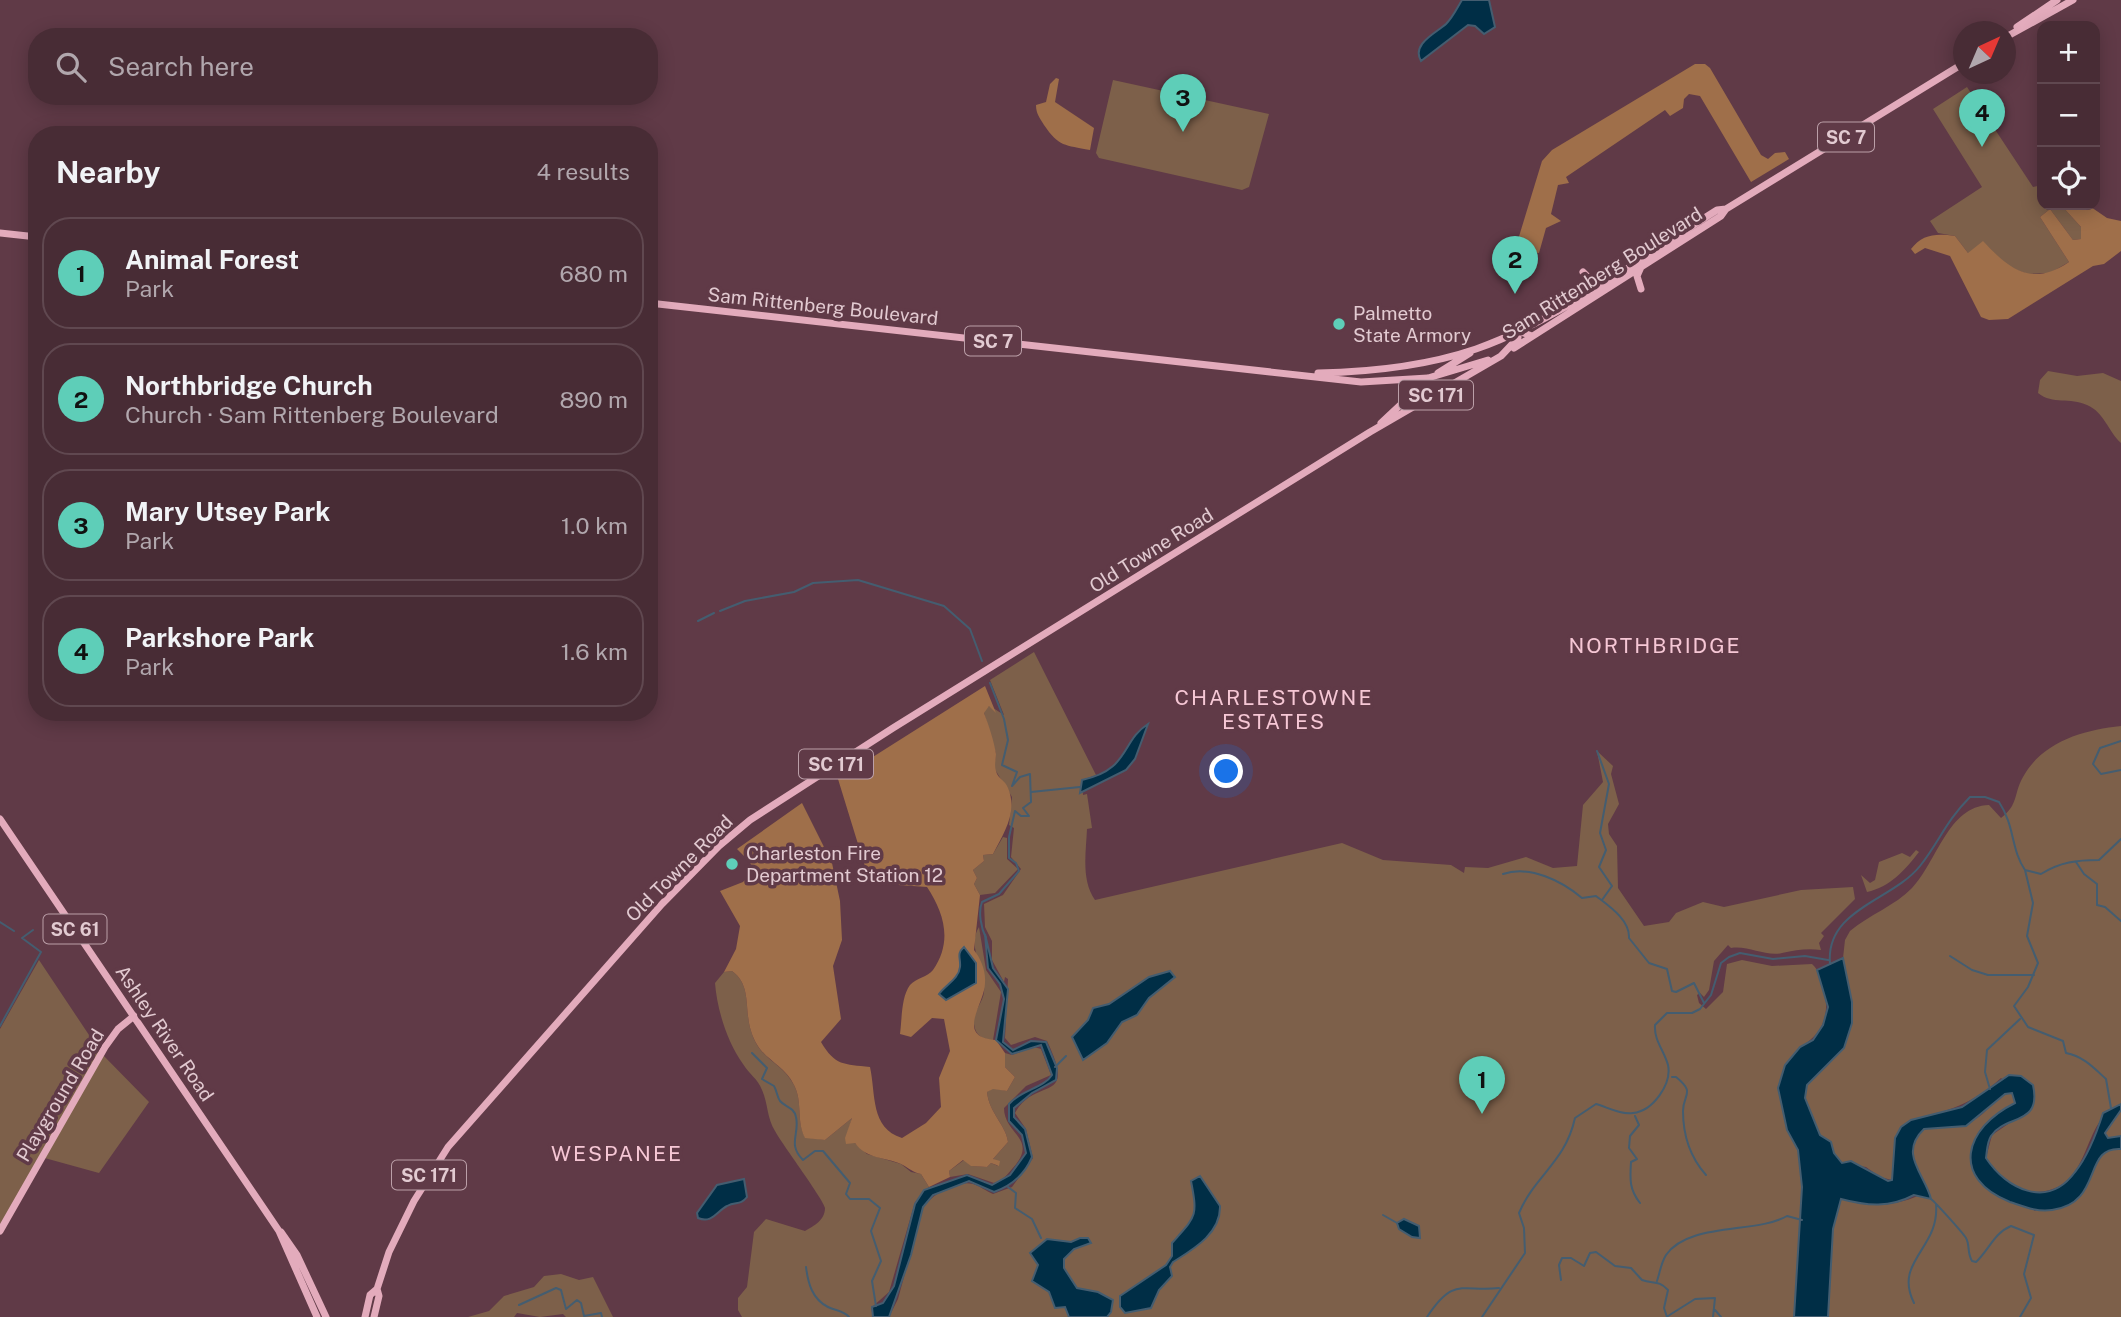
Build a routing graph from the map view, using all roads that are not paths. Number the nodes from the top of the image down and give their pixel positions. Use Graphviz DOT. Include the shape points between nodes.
graph roads {
  1 [pos="2057,0"];
  2 [pos="2073,0"];
  3 [pos="2016,30"];
  4 [pos="2016,31"];
  5 [pos="1953,70"];
  6 [pos="1726,209"];
  7 [pos="0,233"];
  8 [pos="28,236"];
  9 [pos="1643,265"];
  10 [pos="1583,272"];
  11 [pos="1640,289"];
  12 [pos="1589,290"];
  13 [pos="658,304"];
  14 [pos="1550,314"];
  15 [pos="1518,331"];
  16 [pos="1532,336"];
  17 [pos="1476,349"];
  18 [pos="1501,356"];
  19 [pos="1394,367"];
  20 [pos="1286,373"];
  21 [pos="1428,379"];
  22 [pos="1361,382"];
  23 [pos="1370,432"];
  24 [pos="0,818"];
  25 [pos="134,1016"];
  26 [pos="410,1169"];
  27 [pos="421,1188"];
  28 [pos="0,1231"];
  29 [pos="279,1231"];
  30 [pos="377,1289"];
  31 [pos="317,1317"];
  32 [pos="326,1317"];
  33 [pos="365,1317"];
  34 [pos="374,1317"];
  1 -- 3 [label="main road"];
  2 -- 4 [label="main road"];
  5 -- 6 [label="main road, Sam Rittenberg Boulevard / SC 7"];
  6 -- 9 [label="main road, Sam Rittenberg Boulevard / SC 7"];
  6 -- 12 [label="main road, Sam Rittenberg Boulevard / SC 7" via="1717,210"];
  7 -- 8 [label="main road"];
  9 -- 11 [label="main road" via="1637,276"];
  9 -- 16 [label="main road, Sam Rittenberg Boulevard / SC 7"];
  10 -- 12 [label="main road" via="1589,278"];
  12 -- 14 [label="main road, Sam Rittenberg Boulevard / SC 7"];
  13 -- 20 [label="main road, Sam Rittenberg Boulevard / SC 7"];
  14 -- 15 [label="main road, Sam Rittenberg Boulevard / SC 7"];
  14 -- 16 [label="main road"];
  15 -- 16 [label="main road"];
  15 -- 17 [label="main road, Sam Rittenberg Boulevard / SC 7"];
  15 -- 18 [label="main road" via="1518,338"];
  16 -- 18 [label="main road, Sam Rittenberg Boulevard / SC 7"];
  17 -- 19 [label="main road, Sam Rittenberg Boulevard / SC 7"];
  17 -- 21 [label="main road, Old Towne Road / SC 171"];
  18 -- 21 [label="main road, Sam Rittenberg Boulevard / SC 7"];
  18 -- 23 [label="main road, Old Towne Road / SC 171"];
  19 -- 20 [label="main road, Sam Rittenberg Boulevard / SC 7"];
  19 -- 22 [label="main road" via="1385,378"];
  20 -- 22 [label="main road, Sam Rittenberg Boulevard / SC 7"];
  21 -- 22 [label="main road, Sam Rittenberg Boulevard / SC 7"];
  21 -- 23 [label="main road, Old Towne Road / SC 171"];
  23 -- 27 [label="main road, Old Towne Road / SC 171" via="750,820 662,904 498,1088 448,1147"];
  24 -- 25 [label="main road, Ashley River Road / SC 61"];
  25 -- 28 [label="main road, Playground Road" via="104,1048"];
  25 -- 29 [label="main road, Ashley River Road / SC 61"];
  26 -- 27 [label="main road"];
  27 -- 30 [label="main road, Old Towne Road / SC 171" via="389,1252"];
  29 -- 31 [label="main road, Ashley River Road / SC 61"];
  29 -- 32 [label="main road, Ashley River Road / SC 61" via="297,1255"];
  30 -- 33 [label="main road, SC 171" via="370,1295"];
  30 -- 34 [label="main road, SC 171"];
}
